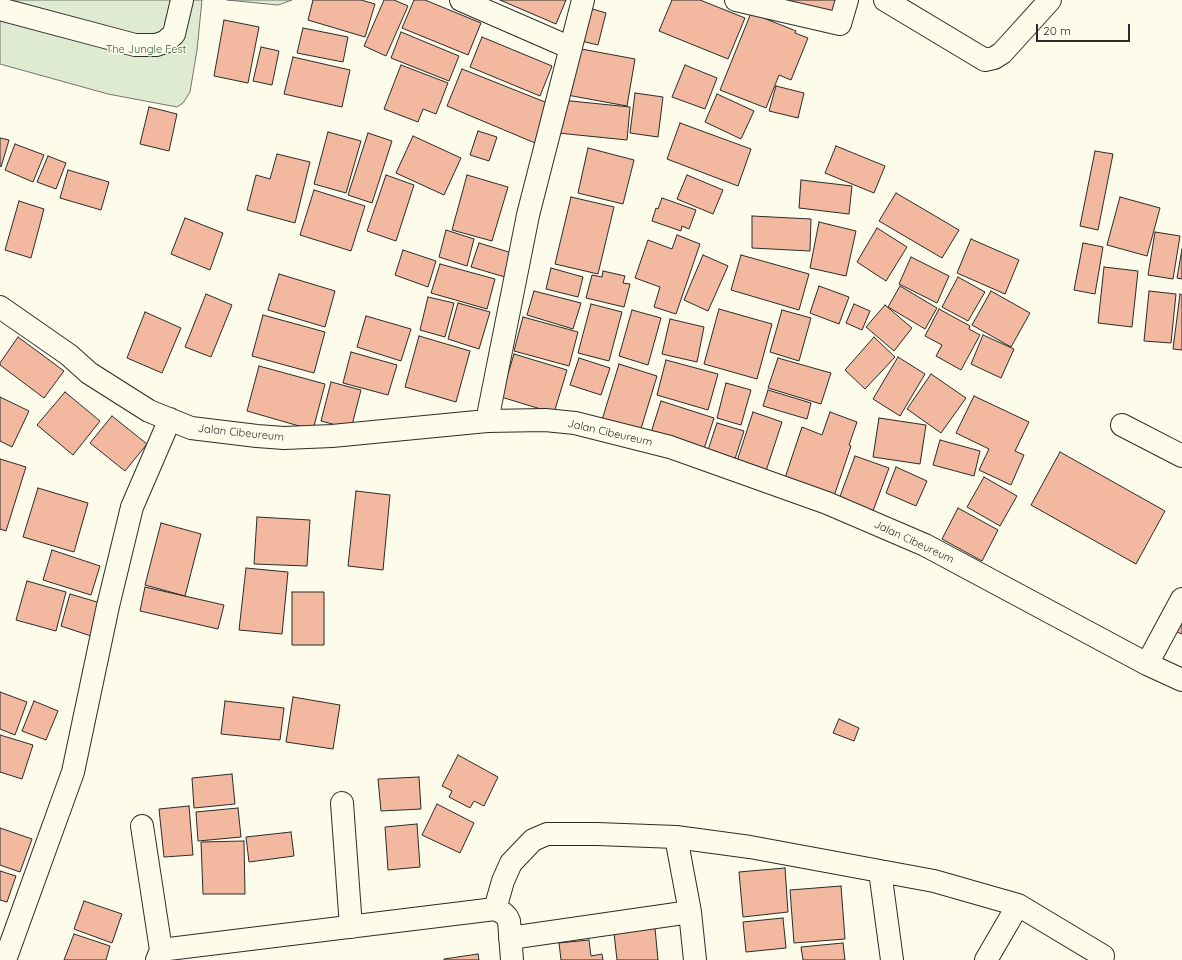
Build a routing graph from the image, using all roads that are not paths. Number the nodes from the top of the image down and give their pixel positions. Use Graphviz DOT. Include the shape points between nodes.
graph roads {
  1 [pos="182,0"];
  2 [pos="461,0"];
  3 [pos="583,0"];
  4 [pos="736,0"];
  5 [pos="846,0"];
  6 [pos="885,0"];
  7 [pos="1050,0"];
  8 [pos="0,10"];
  9 [pos="571,48"];
  10 [pos="0,307"];
  11 [pos="170,419"];
  12 [pos="487,421"];
  13 [pos="1122,425"];
  14 [pos="1182,456"];
  15 [pos="1182,598"];
  16 [pos="1147,664"];
  17 [pos="1182,680"];
  18 [pos="342,803"];
  19 [pos="142,826"];
  20 [pos="676,837"];
  21 [pos="880,871"];
  22 [pos="1018,905"];
  23 [pos="495,909"];
  24 [pos="690,912"];
  25 [pos="351,927"];
  26 [pos="510,938"];
  27 [pos="159,955"];
  28 [pos="1103,956"];
  29 [pos="5,960"];
  30 [pos="512,960"];
  31 [pos="695,960"];
  32 [pos="892,960"];
  33 [pos="986,960"];
  1 -- 8 [label="street" via="174,34 165,42 156,45 135,45"];
  2 -- 9 [label="street"];
  3 -- 9 [label="street"];
  4 -- 5 [label="street" via="840,24"];
  6 -- 7 [label="street" via="985,60 1002,53"];
  9 -- 12 [label="street" via="528,215"];
  10 -- 11 [label="street, Jalan Cibeureum" via="69,355 89,373 149,410"];
  11 -- 12 [label="street, Jalan Cibeureum" via="191,428 284,438 332,436"];
  11 -- 29 [label="street" via="132,507 73,772"];
  12 -- 16 [label="street, Jalan Cibeureum" via="545,420 575,423 670,447 827,503 925,545"];
  13 -- 14 [label="street"];
  15 -- 16 [label="street"];
  16 -- 17 [label="street, Jalan Cibeureum"];
  18 -- 25 [label="street"];
  19 -- 27 [label="street"];
  20 -- 21 [label="street" via="750,847"];
  20 -- 23 [label="street" via="547,834 533,840 511,862"];
  20 -- 24 [label="street"];
  21 -- 22 [label="street" via="934,881"];
  21 -- 32 [label="street"];
  22 -- 28 [label="street"];
  22 -- 33 [label="street"];
  23 -- 25 [label="street"];
  23 -- 26 [label="street" via="508,917"];
  24 -- 26 [label="street"];
  24 -- 31 [label="street"];
  25 -- 27 [label="street"];
  26 -- 30 [label="street"];
}
